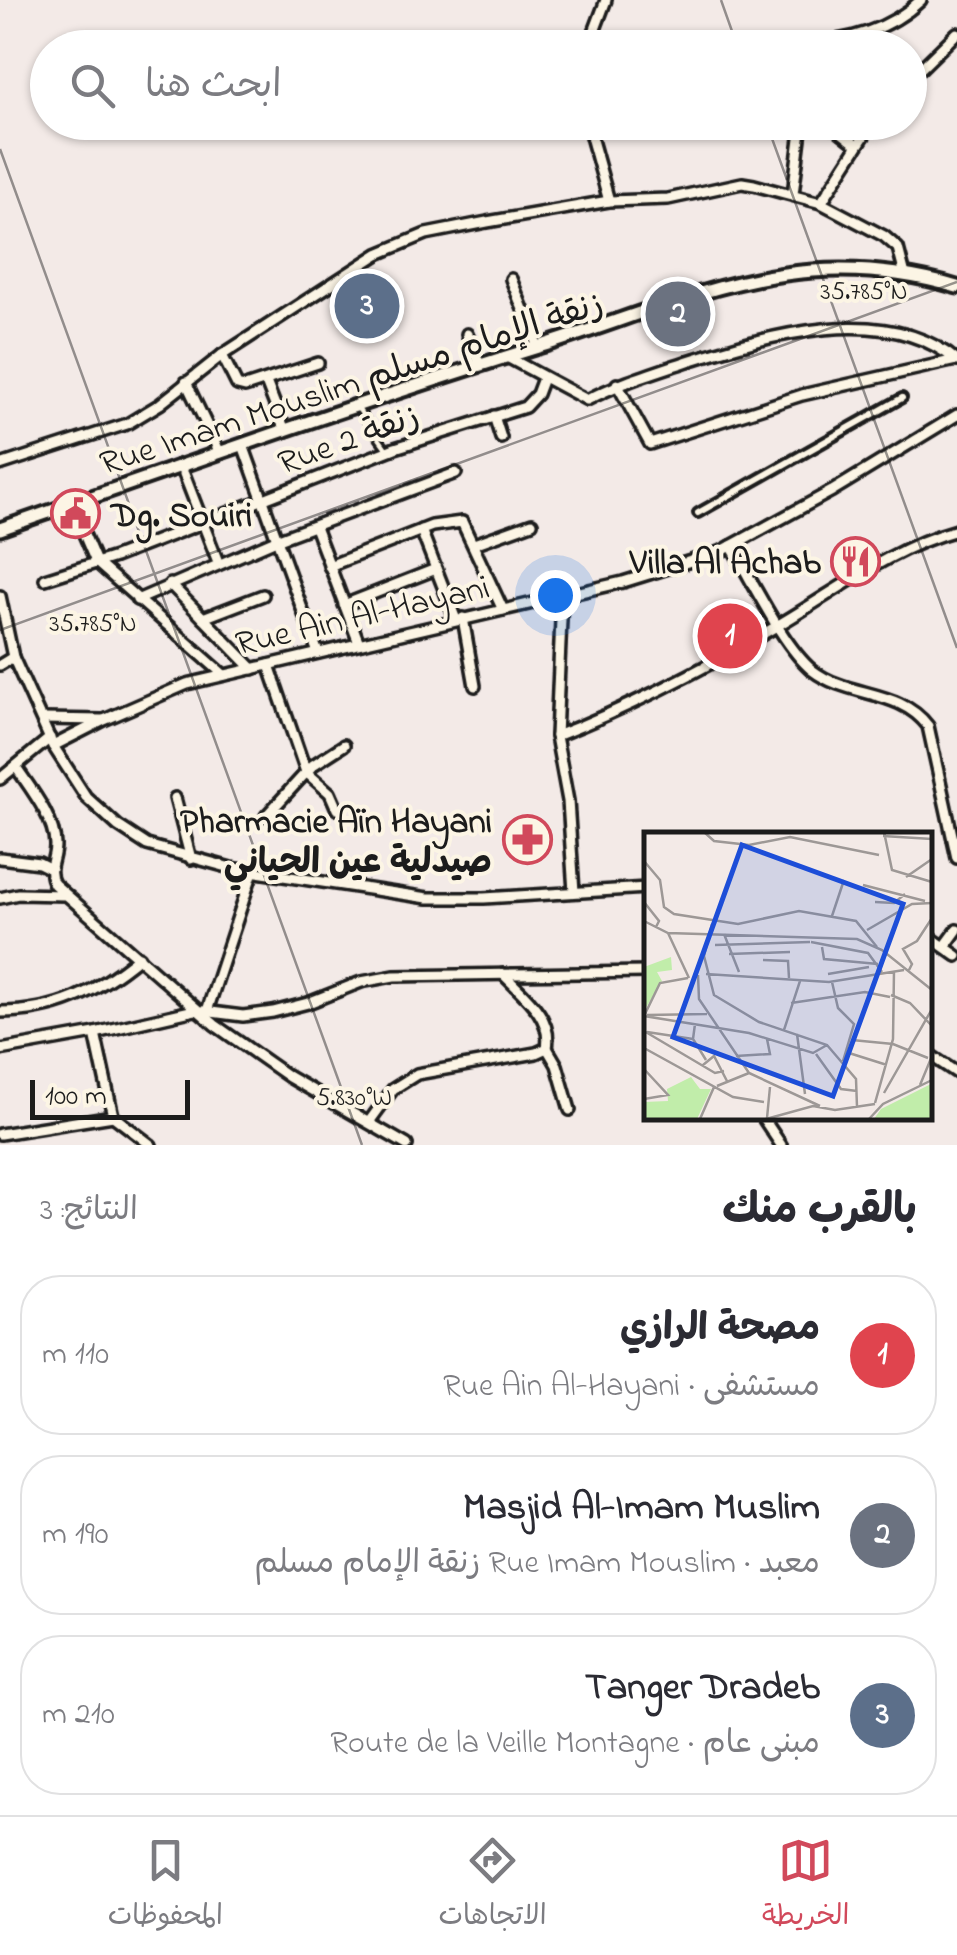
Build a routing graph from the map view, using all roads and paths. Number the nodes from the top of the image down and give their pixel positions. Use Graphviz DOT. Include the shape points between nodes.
graph roads {
  1 [pos="606,0"];
  2 [pos="921,0"];
  3 [pos="595,30"];
  4 [pos="871,30"];
  5 [pos="957,33"];
  6 [pos="927,62"];
  7 [pos="592,140"];
  8 [pos="800,140"];
  9 [pos="851,140"];
  10 [pos="860,140"];
  11 [pos="857,145"];
  12 [pos="792,194"];
  13 [pos="609,201"];
  14 [pos="821,204"];
  15 [pos="905,274"];
  16 [pos="511,279"];
  17 [pos="957,287"];
  18 [pos="467,334"];
  19 [pos="538,348"];
  20 [pos="222,355"];
  21 [pos="507,356"];
  22 [pos="957,360"];
  23 [pos="318,363"];
  24 [pos="480,365"];
  25 [pos="542,378"];
  26 [pos="186,382"];
  27 [pos="266,382"];
  28 [pos="617,384"];
  29 [pos="902,398"];
  30 [pos="357,407"];
  31 [pos="957,415"];
  32 [pos="494,416"];
  33 [pos="285,431"];
  34 [pos="500,438"];
  35 [pos="243,445"];
  36 [pos="388,451"];
  37 [pos="220,453"];
  38 [pos="0,465"];
  39 [pos="456,473"];
  40 [pos="184,474"];
  41 [pos="262,500"];
  42 [pos="71,504"];
  43 [pos="698,513"];
  44 [pos="204,522"];
  45 [pos="532,523"];
  46 [pos="315,527"];
  47 [pos="0,529"];
  48 [pos="421,530"];
  49 [pos="957,530"];
  50 [pos="276,540"];
  51 [pos="474,544"];
  52 [pos="731,546"];
  53 [pos="96,562"];
  54 [pos="218,562"];
  55 [pos="329,566"];
  56 [pos="436,569"];
  57 [pos="45,579"];
  58 [pos="170,584"];
  59 [pos="262,595"];
  60 [pos="0,596"];
  61 [pos="562,596"];
  62 [pos="138,600"];
  63 [pos="344,605"];
  64 [pos="503,610"];
  65 [pos="203,618"];
  66 [pos="459,619"];
  67 [pos="779,625"];
  68 [pos="359,642"];
  69 [pos="318,653"];
  70 [pos="13,658"];
  71 [pos="0,664"];
  72 [pos="269,665"];
  73 [pos="253,668"];
  74 [pos="224,675"];
  75 [pos="475,686"];
  76 [pos="43,719"];
  77 [pos="104,720"];
  78 [pos="556,736"];
  79 [pos="52,742"];
  80 [pos="344,745"];
  81 [pos="16,767"];
  82 [pos="306,772"];
  83 [pos="0,779"];
  84 [pos="175,798"];
  85 [pos="338,809"];
  86 [pos="952,812"];
  87 [pos="266,816"];
  88 [pos="0,858"];
  89 [pos="957,858"];
  90 [pos="190,859"];
  91 [pos="49,868"];
  92 [pos="252,871"];
  93 [pos="644,888"];
  94 [pos="574,892"];
  95 [pos="65,895"];
  96 [pos="0,898"];
  97 [pos="957,930"];
  98 [pos="932,937"];
  99 [pos="946,945"];
  100 [pos="957,955"];
  101 [pos="138,957"];
  102 [pos="644,972"];
  103 [pos="503,974"];
  104 [pos="195,1010"];
  105 [pos="207,1011"];
  106 [pos="0,1012"];
  107 [pos="96,1033"];
  108 [pos="546,1048"];
  109 [pos="0,1050"];
  110 [pos="932,1056"];
  111 [pos="957,1073"];
  112 [pos="570,1110"];
  113 [pos="113,1116"];
  114 [pos="764,1120"];
  115 [pos="369,1122"];
  116 [pos="0,1134"];
  117 [pos="151,1145"];
  118 [pos="407,1145"];
  119 [pos="781,1145"];
  1 -- 3 [label="street"];
  2 -- 4 [label="street"];
  5 -- 6 [label="street"];
  7 -- 13 [label="street"];
  8 -- 12 [label="street"];
  9 -- 11 [label="street"];
  10 -- 11 [label="street"];
  11 -- 14 [label="street"];
  12 -- 13 [label="street" via="742,183 668,199"];
  12 -- 14 [label="street"];
  13 -- 20 [label="street" via="410,239"];
  14 -- 15 [label="street" via="892,241"];
  15 -- 17 [label="main road, Rue Imam Mouslim زنقة الإمام مسلم"];
  15 -- 19 [label="main road, Rue Imam Mouslim زنقة الإمام مسلم" via="782,274"];
  16 -- 19 [label="street"];
  18 -- 24 [label="street"];
  19 -- 21 [label="main road, Rue Imam Mouslim زنقة الإمام مسلم"];
  20 -- 26 [label="street"];
  20 -- 27 [label="street" via="238,385"];
  21 -- 24 [label="main road, Rue Imam Mouslim زنقة الإمام مسلم"];
  21 -- 25 [label="street"];
  22 -- 28 [label="street" via="890,332 846,327 749,342"];
  22 -- 28 [label="street" via="802,395 650,444"];
  23 -- 27 [label="street"];
  24 -- 30 [label="main road, Rue Imam Mouslim زنقة الإمام مسلم"];
  25 -- 28 [label="street" via="586,400"];
  25 -- 32 [label="street, Rue 2 زنقة" via="525,407"];
  26 -- 37 [label="street"];
  26 -- 38 [label="street" via="128,424"];
  27 -- 33 [label="street"];
  29 -- 43 [label="street"];
  30 -- 33 [label="main road, Rue Imam Mouslim زنقة الإمام مسلم"];
  30 -- 36 [label="lane"];
  31 -- 52 [label="street, Rue Ain Al-Hayani"];
  32 -- 34 [label="street"];
  32 -- 36 [label="street, Rue 2 زنقة"];
  33 -- 35 [label="main road, Rue Imam Mouslim زنقة الإمام مسلم"];
  35 -- 37 [label="main road, Rue Imam Mouslim زنقة الإمام مسلم"];
  35 -- 41 [label="street"];
  36 -- 41 [label="street, Rue 2 زنقة"];
  37 -- 42 [label="main road, Rue Imam Mouslim زنقة الإمام مسلم"];
  39 -- 46 [label="street"];
  40 -- 44 [label="street"];
  41 -- 44 [label="street, Rue 2 زنقة"];
  41 -- 50 [label="street"];
  42 -- 47 [label="main road, Rue Imam Mouslim زنقة الإمام مسلم"];
  42 -- 53 [label="street"];
  44 -- 53 [label="street, Rue 2 زنقة"];
  44 -- 54 [label="street"];
  45 -- 51 [label="street"];
  46 -- 50 [label="street"];
  46 -- 55 [label="street"];
  48 -- 51 [label="street" via="462,522"];
  48 -- 55 [label="street"];
  48 -- 56 [label="street"];
  49 -- 67 [label="street" via="892,554"];
  50 -- 54 [label="street"];
  50 -- 69 [label="street"];
  51 -- 64 [label="street"];
  52 -- 61 [label="street, Rue Ain Al-Hayani" via="668,570"];
  52 -- 67 [label="street"];
  53 -- 57 [label="street, Rue 2 زنقة"];
  53 -- 62 [label="street"];
  54 -- 58 [label="street"];
  55 -- 63 [label="street"];
  56 -- 63 [label="street"];
  56 -- 66 [label="street"];
  58 -- 62 [label="street"];
  58 -- 65 [label="street"];
  59 -- 65 [label="street"];
  60 -- 70 [label="street"];
  61 -- 64 [label="street, Rue Ain Al-Hayani"];
  61 -- 78 [label="street"];
  62 -- 74 [label="street"];
  63 -- 68 [label="street"];
  64 -- 66 [label="street, Rue Ain Al-Hayani"];
  65 -- 73 [label="street"];
  66 -- 68 [label="street, Rue Ain Al-Hayani"];
  66 -- 75 [label="street"];
  67 -- 78 [label="street" via="665,690"];
  67 -- 86 [label="street" via="814,672 918,713 928,726"];
  68 -- 69 [label="street, Rue Ain Al-Hayani"];
  69 -- 72 [label="street, Rue Ain Al-Hayani"];
  70 -- 71 [label="street"];
  70 -- 76 [label="street"];
  72 -- 73 [label="street, Rue Ain Al-Hayani"];
  72 -- 82 [label="street"];
  73 -- 74 [label="street, Rue Ain Al-Hayani"];
  74 -- 77 [label="street, Rue Ain Al-Hayani"];
  76 -- 77 [label="street, Rue Ain Al-Hayani"];
  76 -- 79 [label="street"];
  77 -- 79 [label="street, Rue Ain Al-Hayani"];
  78 -- 94 [label="street"];
  79 -- 81 [label="street, Rue Ain Al-Hayani"];
  79 -- 90 [label="street" via="103,814 147,845"];
  80 -- 82 [label="street"];
  81 -- 83 [label="street, Rue Ain Al-Hayani"];
  81 -- 91 [label="street" via="55,842"];
  82 -- 85 [label="street"];
  82 -- 87 [label="street"];
  84 -- 90 [label="street"];
  86 -- 89 [label="street"];
  88 -- 91 [label="street"];
  90 -- 92 [label="street"];
  91 -- 95 [label="street"];
  92 -- 94 [label="street" via="428,898"];
  92 -- 105 [label="street"];
  93 -- 94 [label="street"];
  95 -- 96 [label="street"];
  95 -- 101 [label="street"];
  97 -- 99 [label="street"];
  98 -- 99 [label="street"];
  99 -- 100 [label="street"];
  101 -- 104 [label="street"];
  101 -- 106 [label="street" via="79,998"];
  102 -- 103 [label="street"];
  103 -- 105 [label="street" via="394,976 273,1012"];
  103 -- 108 [label="street" via="540,1015"];
  104 -- 105 [label="street"];
  104 -- 107 [label="street"];
  104 -- 115 [label="street" via="266,1062"];
  107 -- 109 [label="street"];
  107 -- 113 [label="street"];
  108 -- 112 [label="street"];
  108 -- 115 [label="street" via="417,1074 390,1092"];
  110 -- 111 [label="street"];
  113 -- 116 [label="street"];
  113 -- 117 [label="street"];
  114 -- 119 [label="street"];
  115 -- 118 [label="street"];
}
